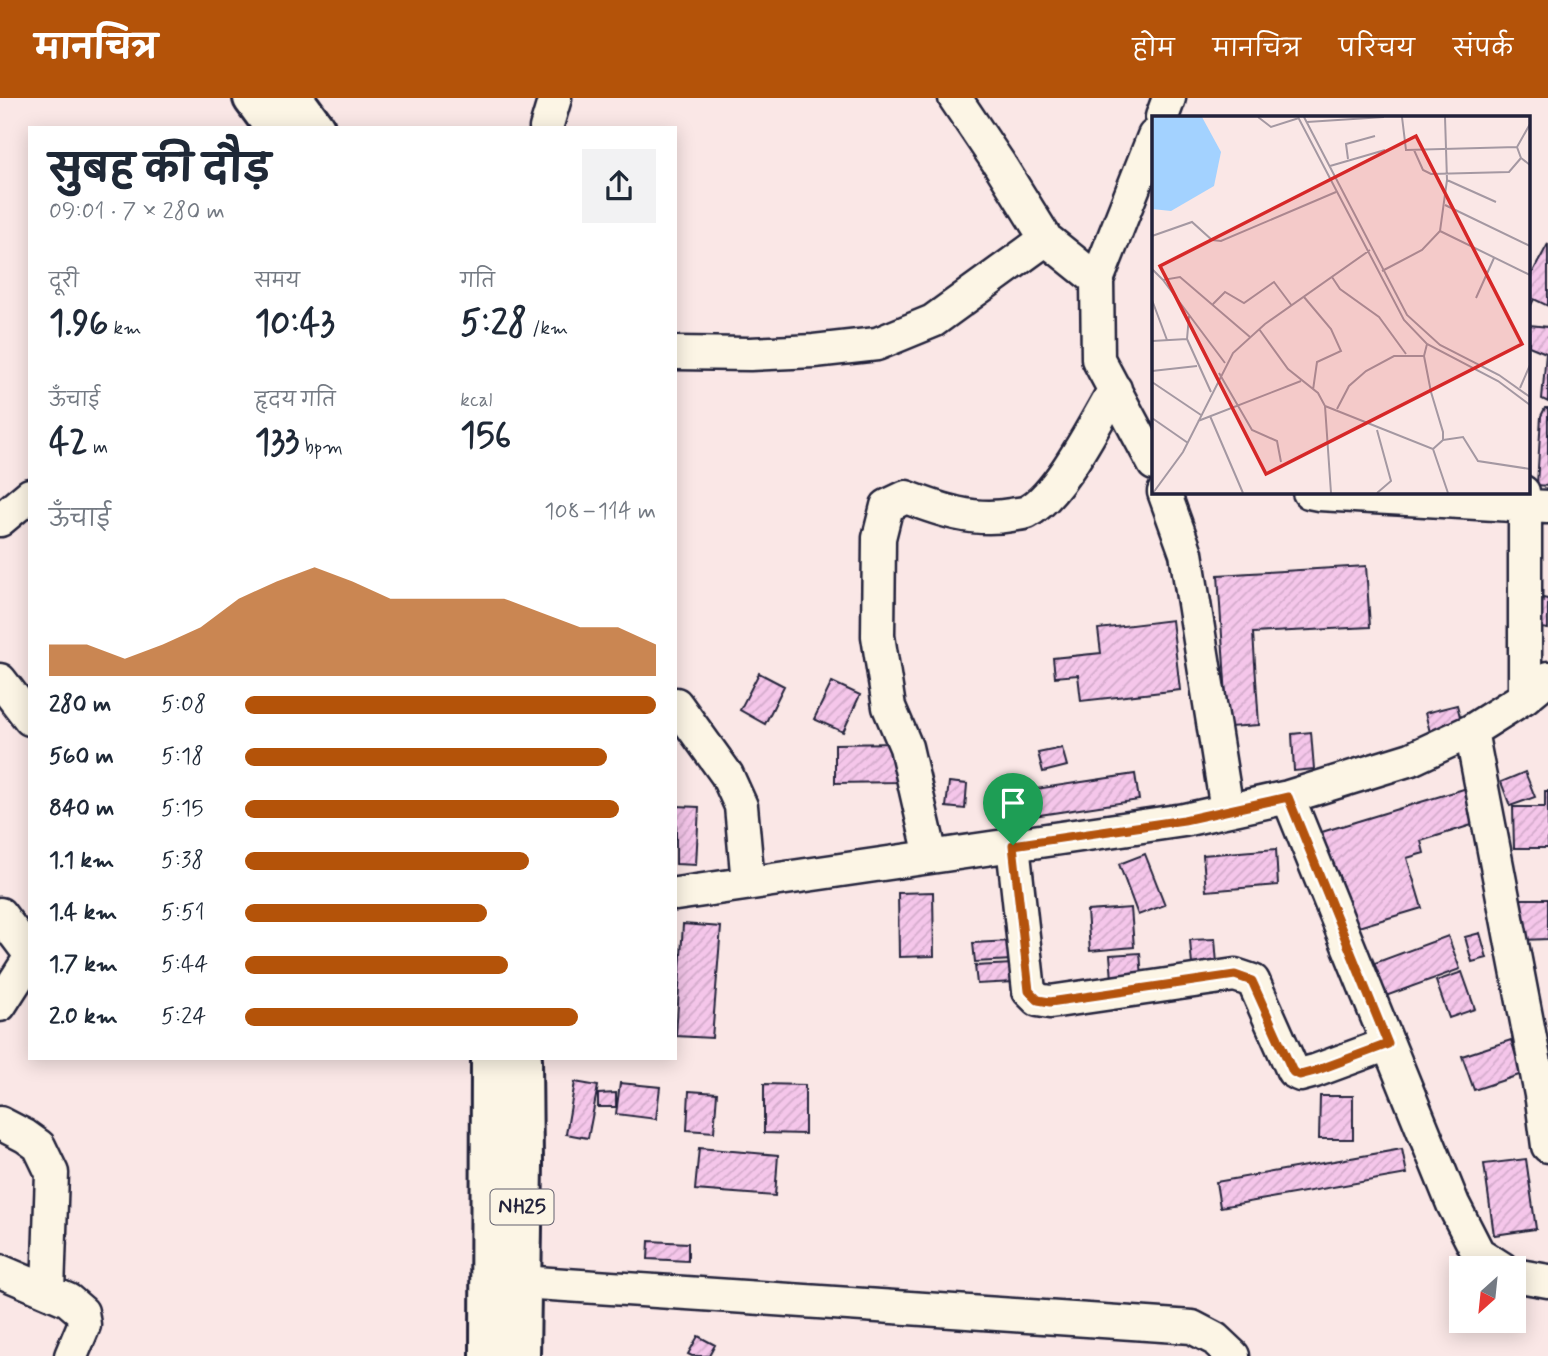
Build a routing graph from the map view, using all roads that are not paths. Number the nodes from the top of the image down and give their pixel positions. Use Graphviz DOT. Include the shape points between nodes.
graph roads {
  1 [pos="253,98"];
  2 [pos="293,98"];
  3 [pos="555,98"];
  4 [pos="955,98"];
  5 [pos="1169,98"];
  6 [pos="1162,116"];
  7 [pos="274,126"];
  8 [pos="314,126"];
  9 [pos="547,126"];
  10 [pos="1152,141"];
  11 [pos="1046,239"];
  12 [pos="1097,280"];
  13 [pos="677,353"];
  14 [pos="1115,389"];
  15 [pos="1152,458"];
  16 [pos="1165,494"];
  17 [pos="1320,494"];
  18 [pos="28,497"];
  19 [pos="1532,501"];
  20 [pos="0,520"];
  21 [pos="0,680"];
  22 [pos="1537,688"];
  23 [pos="677,705"];
  24 [pos="28,716"];
  25 [pos="1471,731"];
  26 [pos="1288,797"];
  27 [pos="1227,810"];
  28 [pos="1013,845"];
  29 [pos="931,856"];
  30 [pos="748,883"];
  31 [pos="677,894"];
  32 [pos="0,914"];
  33 [pos="28,953"];
  34 [pos="28,959"];
  35 [pos="0,1005"];
  36 [pos="1548,1017"];
  37 [pos="1388,1044"];
  38 [pos="1531,1044"];
  39 [pos="491,1060"];
  40 [pos="522,1060"];
  41 [pos="0,1123"];
  42 [pos="1548,1146"];
  43 [pos="1483,1256"];
  44 [pos="0,1270"];
  45 [pos="1526,1277"];
  46 [pos="1548,1281"];
  47 [pos="521,1282"];
  48 [pos="48,1291"];
  49 [pos="71,1356"];
  50 [pos="490,1356"];
  51 [pos="520,1356"];
  52 [pos="1233,1356"];
  1 -- 7 [label="main road"];
  2 -- 8 [label="main road"];
  3 -- 9 [label="street"];
  4 -- 11 [label="street"];
  5 -- 6 [label="street"];
  10 -- 12 [label="street"];
  11 -- 12 [label="street"];
  11 -- 13 [label="street" via="933,321 877,344 750,354"];
  12 -- 14 [label="street" via="1098,359"];
  14 -- 15 [label="street"];
  14 -- 29 [label="street" via="1068,468 1045,498 1026,513 972,517 906,497 887,506 878,538 878,636 889,707 906,747"];
  16 -- 27 [label="street" via="1186,553"];
  17 -- 19 [label="street"];
  18 -- 20 [label="street"];
  19 -- 22 [label="street"];
  21 -- 24 [label="street"];
  22 -- 25 [label="street"];
  23 -- 30 [label="street" via="727,775 741,806"];
  25 -- 26 [label="street" via="1411,759"];
  25 -- 38 [label="street"];
  26 -- 27 [label="street"];
  26 -- 37 [label="street"];
  27 -- 28 [label="street"];
  28 -- 29 [label="street"];
  28 -- 37 [label="street" via="1029,991 1038,1000 1235,975 1252,981 1293,1072 1315,1071"];
  29 -- 30 [label="street"];
  30 -- 31 [label="street"];
  32 -- 33 [label="street"];
  34 -- 35 [label="street"];
  36 -- 38 [label="street"];
  37 -- 43 [label="street" via="1453,1204"];
  38 -- 42 [label="street"];
  39 -- 50 [label="main road, NH25"];
  40 -- 47 [label="main road, NH25"];
  41 -- 48 [label="street" via="39,1146 52,1173"];
  44 -- 48 [label="street"];
  45 -- 46 [label="street"];
  47 -- 51 [label="main road, NH25"];
  47 -- 52 [label="street" via="1192,1327"];
  48 -- 49 [label="street" via="82,1312 84,1325"];
}
